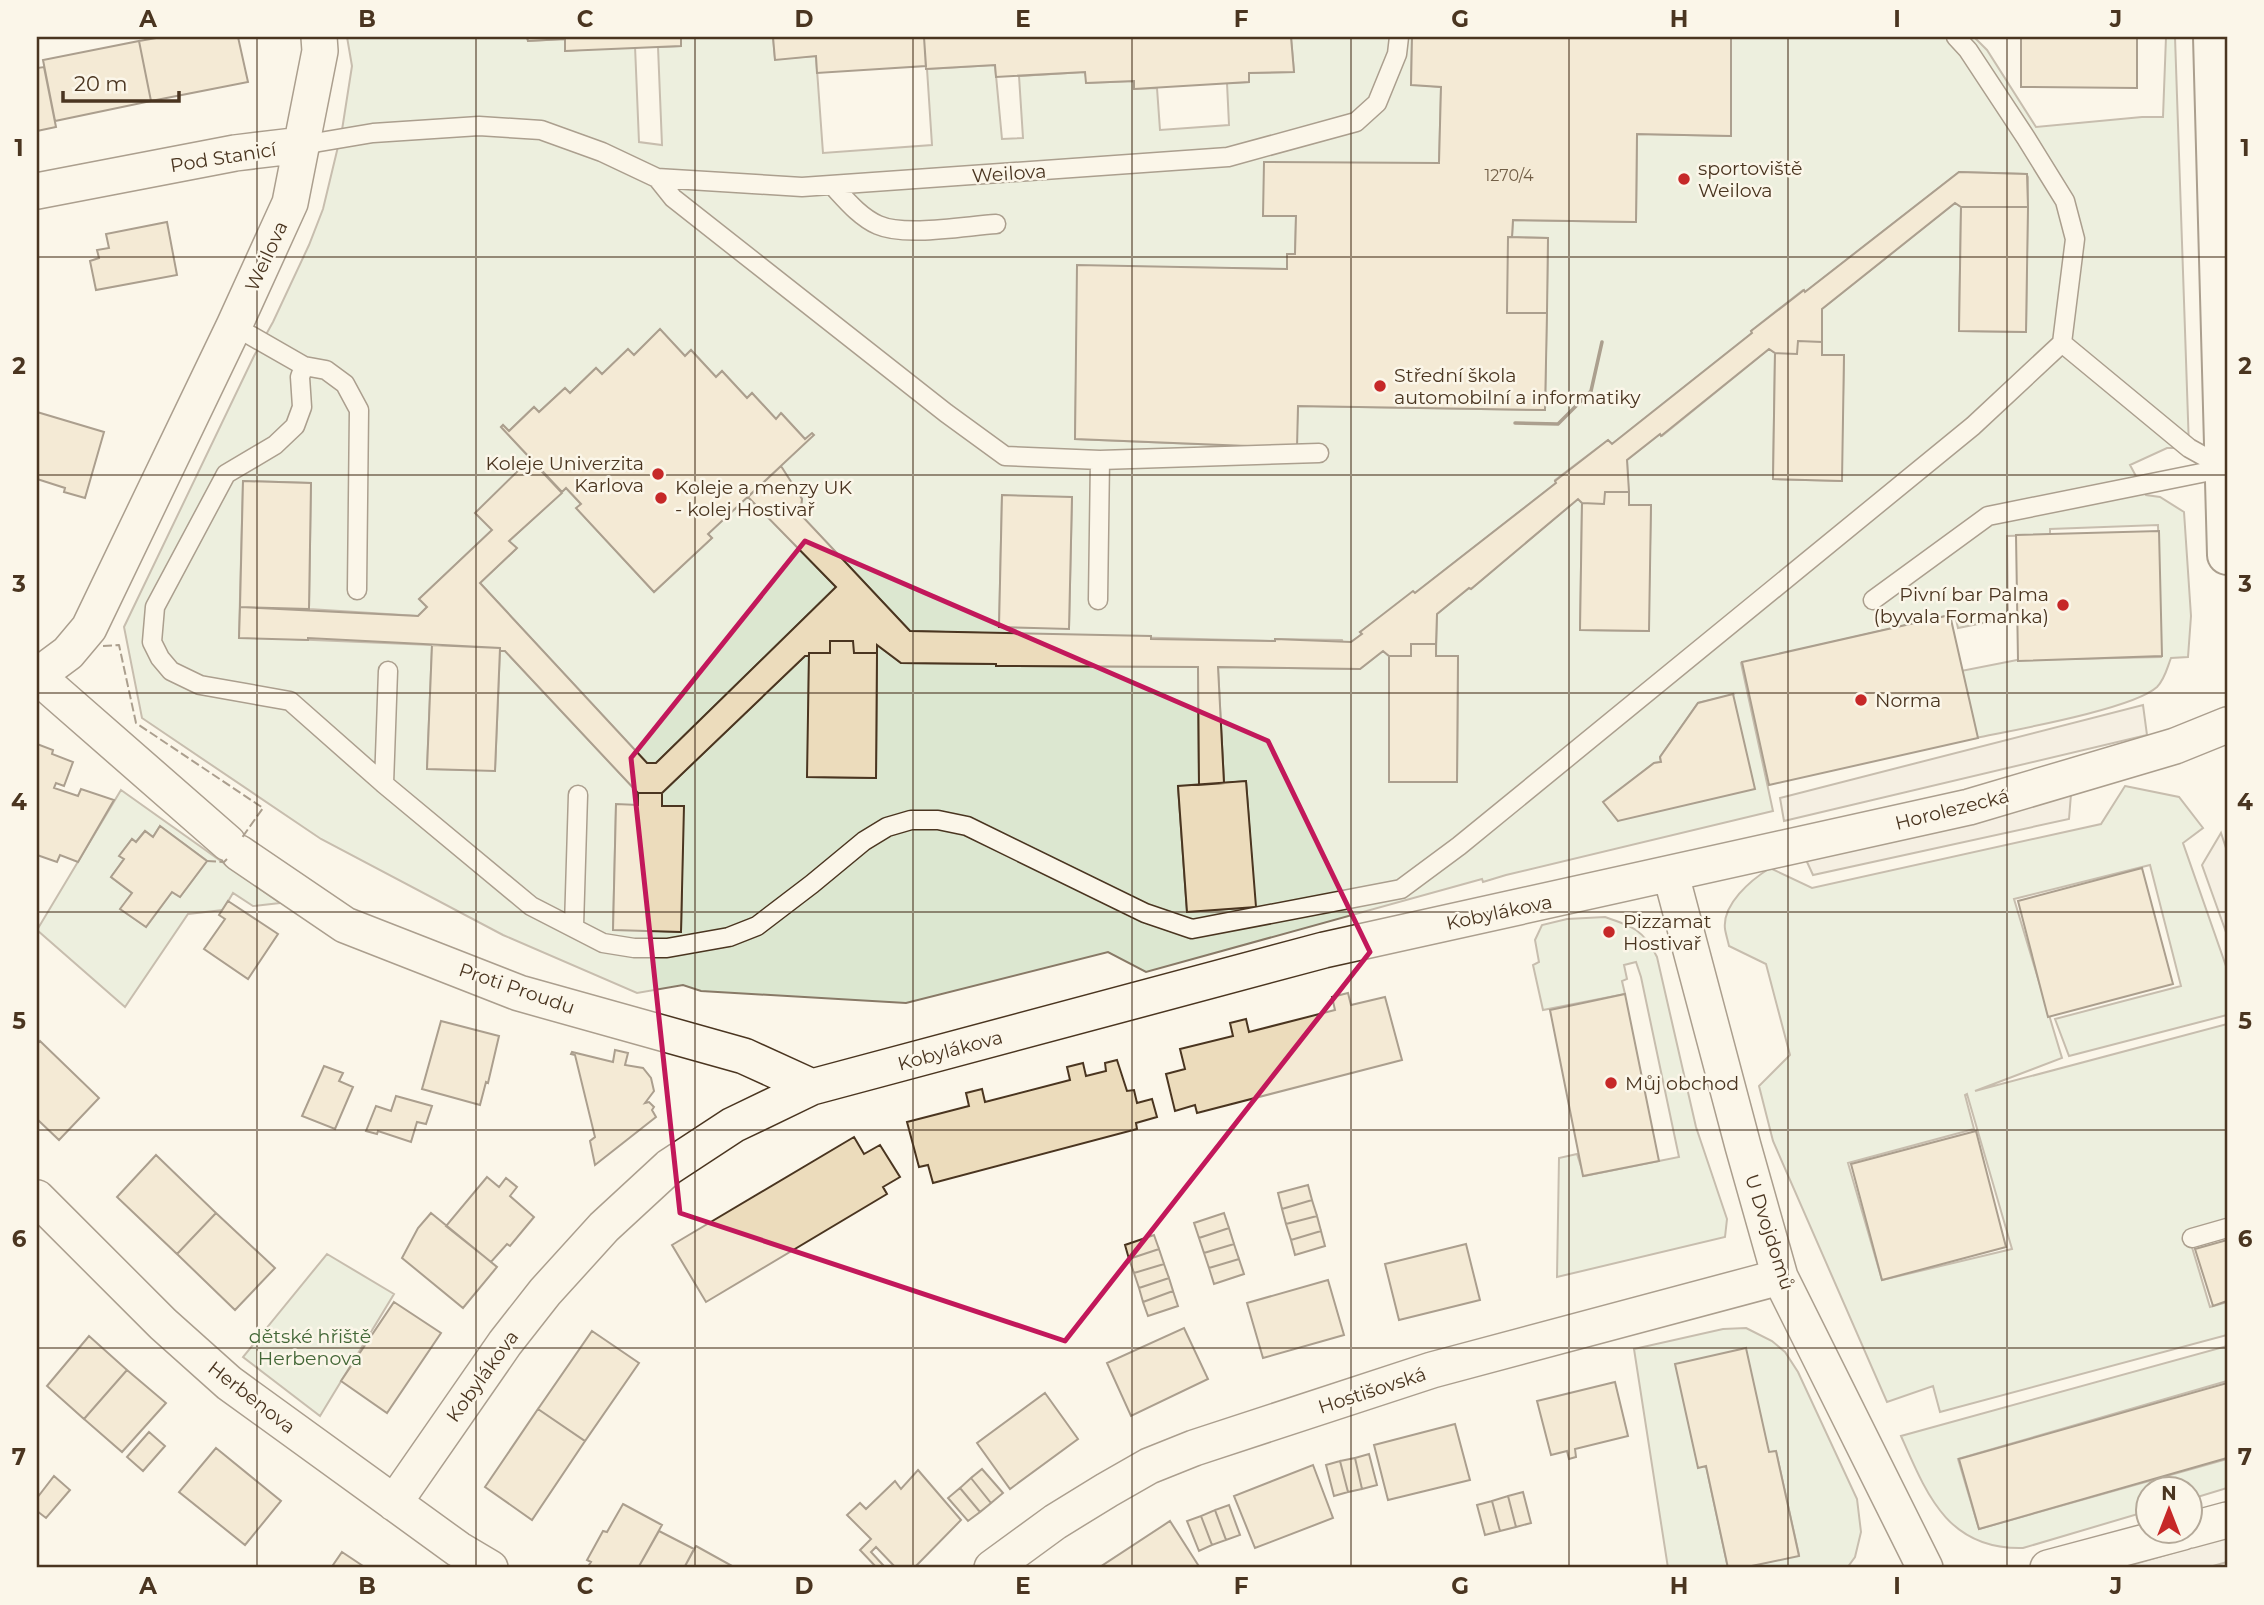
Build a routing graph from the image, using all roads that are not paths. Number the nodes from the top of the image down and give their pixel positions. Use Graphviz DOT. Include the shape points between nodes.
graph roads {
  1 [pos="319,37"];
  2 [pos="1399,37"];
  3 [pos="1956,37"];
  4 [pos="2213,37"];
  5 [pos="2221,117"];
  6 [pos="302,145"];
  7 [pos="657,178"];
  8 [pos="833,186"];
  9 [pos="37,191"];
  10 [pos="996,223"];
  11 [pos="2224,290"];
  12 [pos="234,326"];
  13 [pos="2062,343"];
  14 [pos="304,366"];
  15 [pos="2226,398"];
  16 [pos="1319,453"];
  17 [pos="1100,460"];
  18 [pos="2226,468"];
  19 [pos="2227,555"];
  20 [pos="357,590"];
  21 [pos="1098,600"];
  22 [pos="1873,600"];
  23 [pos="388,671"];
  24 [pos="37,676"];
  25 [pos="2227,725"];
  26 [pos="384,784"];
  27 [pos="578,795"];
  28 [pos="1671,875"];
  29 [pos="574,926"];
  30 [pos="805,1091"];
  31 [pos="37,1198"];
  32 [pos="2227,1228"];
  33 [pos="2192,1238"];
  34 [pos="1780,1277"];
  35 [pos="394,1503"];
  36 [pos="2227,1520"];
  37 [pos="2204,1526"];
  38 [pos="2134,1544"];
  39 [pos="490,1568"];
  40 [pos="992,1568"];
  41 [pos="1925,1568"];
  42 [pos="2048,1568"];
  1 -- 6 [label="street, Pod Stanicí"];
  2 -- 8 [label="lane, Weilova" via="1377,103 1356,122 1228,157"];
  3 -- 13 [label="lane" via="2065,201 2075,239"];
  4 -- 5 [label="street"];
  5 -- 11 [label="street"];
  6 -- 7 [label="lane, Weilova" via="373,133 479,126 541,131"];
  6 -- 9 [label="street, Pod Stanicí" via="235,153"];
  6 -- 12 [label="street, Weilova" via="290,204"];
  7 -- 8 [label="lane, Weilova"];
  7 -- 17 [label="lane, Weilova" via="673,198 1005,456"];
  8 -- 10 [label="lane" via="860,213 894,230"];
  11 -- 15 [label="street"];
  12 -- 14 [label="lane"];
  12 -- 24 [label="street, Weilova" via="89,628 68,653"];
  13 -- 18 [label="lane" via="2189,448"];
  13 -- 29 [label="lane" via="1973,426 1401,889 1192,929 1145,913 967,826 911,820 864,841 757,926 729,937 667,948 634,948 603,943"];
  14 -- 20 [label="lane" via="326,370 345,384 359,410"];
  14 -- 26 [label="lane" via="302,407 295,426 275,445 226,474 155,607 152,642 172,671 200,685 290,701"];
  15 -- 18 [label="street"];
  16 -- 17 [label="lane, Weilova"];
  17 -- 21 [label="lane"];
  18 -- 19 [label="street"];
  18 -- 22 [label="lane" via="1988,516"];
  23 -- 26 [label="lane"];
  24 -- 30 [label="street, Proti Proudu" via="233,848 345,925 519,993 744,1056"];
  25 -- 28 [label="street, Horolezecká" via="2175,746 1969,807"];
  26 -- 29 [label="lane" via="531,906"];
  27 -- 29 [label="lane"];
  28 -- 30 [label="street, Kobylákova" via="1324,950"];
  28 -- 34 [label="street, U Dvojdomů"];
  30 -- 35 [label="street, Kobylákova" via="733,1125 669,1167 604,1227 505,1343"];
  31 -- 35 [label="street, Herbenova" via="163,1324 229,1382"];
  32 -- 33 [label="lane"];
  34 -- 40 [label="street, Hostišovská" via="1432,1370 1194,1448 1107,1490"];
  34 -- 41 [label="street, U Dvojdomů"];
  35 -- 39 [label="street, Herbenova"];
  36 -- 37 [label="street"];
  38 -- 42 [label="street"];
}
